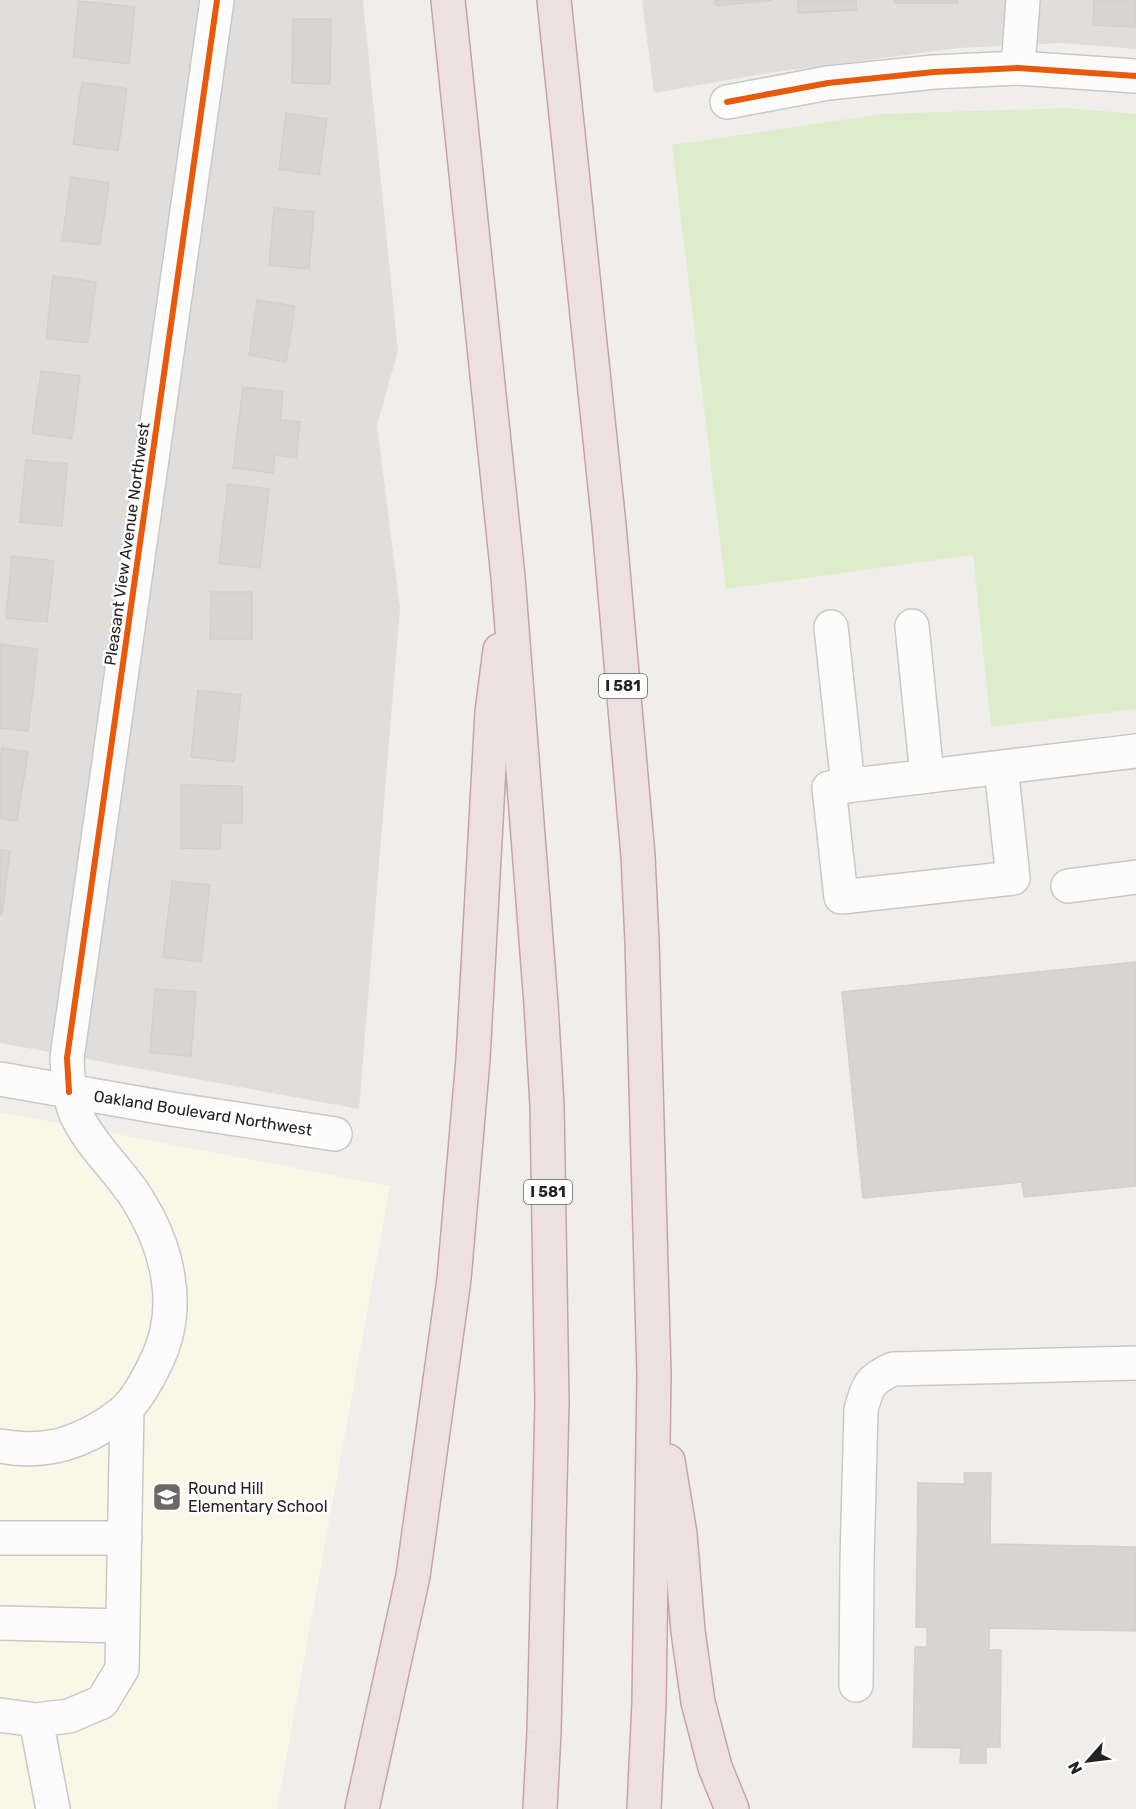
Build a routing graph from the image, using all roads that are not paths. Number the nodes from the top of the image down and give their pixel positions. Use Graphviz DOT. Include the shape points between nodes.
graph roads {
  1 [pos="217,0"];
  2 [pos="448,0"];
  3 [pos="554,0"];
  4 [pos="1023,0"];
  5 [pos="1018,68"];
  6 [pos="1136,76"];
  7 [pos="727,102"];
  8 [pos="508,577"];
  9 [pos="912,626"];
  10 [pos="831,627"];
  11 [pos="1136,751"];
  12 [pos="1001,767"];
  13 [pos="927,776"];
  14 [pos="848,786"];
  15 [pos="1136,877"];
  16 [pos="1068,886"];
  17 [pos="0,1079"];
  18 [pos="69,1092"];
  19 [pos="335,1134"];
  20 [pos="1136,1363"];
  21 [pos="654,1374"];
  22 [pos="127,1409"];
  23 [pos="0,1446"];
  24 [pos="0,1538"];
  25 [pos="125,1538"];
  26 [pos="0,1623"];
  27 [pos="123,1626"];
  28 [pos="856,1685"];
  29 [pos="0,1715"];
  30 [pos="36,1720"];
  31 [pos="53,1809"];
  32 [pos="362,1809"];
  33 [pos="540,1809"];
  34 [pos="644,1809"];
  35 [pos="732,1809"];
  1 -- 18 [label="street, Pleasant View Avenue Northwest" via="67,1059"];
  2 -- 8 [label="highway, I 581"];
  3 -- 21 [label="highway, I 581" via="609,525 638,856"];
  4 -- 5 [label="street"];
  5 -- 6 [label="street"];
  5 -- 7 [label="street" via="828,83"];
  8 -- 32 [label="highway" via="492,712 472,1059 454,1279 413,1576"];
  8 -- 33 [label="highway, I 581" via="547,1105 552,1402"];
  9 -- 13 [label="street"];
  10 -- 14 [label="street"];
  11 -- 12 [label="street"];
  12 -- 13 [label="street"];
  12 -- 14 [label="street" via="1013,878 841,897 830,788"];
  13 -- 14 [label="street"];
  15 -- 16 [label="street"];
  17 -- 18 [label="street, Oakland Boulevard Northwest"];
  18 -- 19 [label="street, Oakland Boulevard Northwest"];
  18 -- 22 [label="street, Pleasant View Avenue Northwest" via="78,1119 136,1196 158,1237 169,1275 170,1316 162,1350"];
  20 -- 28 [label="street" via="893,1369 872,1382 866,1389 861,1410"];
  21 -- 34 [label="highway, I 581" via="650,1691"];
  21 -- 35 [label="highway" via="680,1534 698,1701 715,1767"];
  22 -- 23 [label="street, Pleasant View Avenue Northwest" via="78,1440 47,1449"];
  22 -- 25 [label="street"];
  24 -- 25 [label="street"];
  25 -- 27 [label="street"];
  26 -- 27 [label="street"];
  27 -- 30 [label="street" via="122,1669 102,1702 69,1716"];
  29 -- 30 [label="street"];
  30 -- 31 [label="street"];
}
